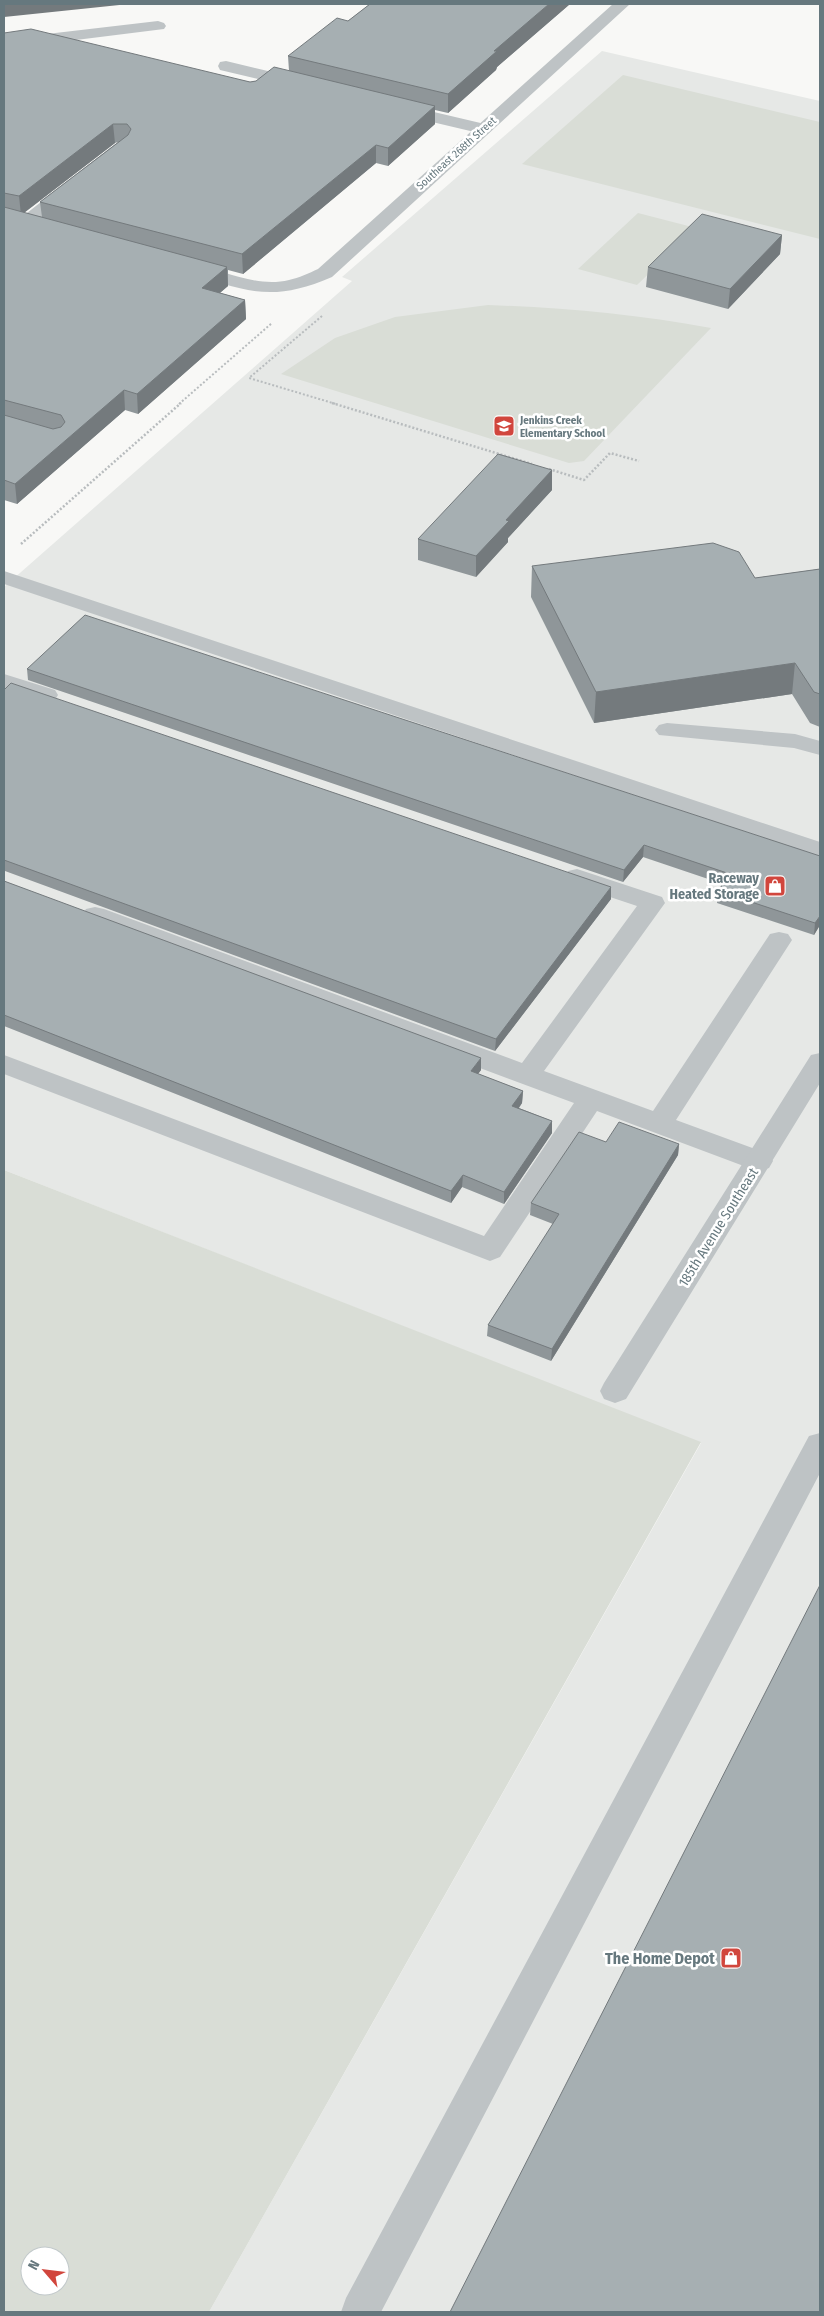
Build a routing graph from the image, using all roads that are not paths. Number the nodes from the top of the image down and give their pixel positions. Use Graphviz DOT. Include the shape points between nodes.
graph roads {
  1 [pos="622,4"];
  2 [pos="158,26"];
  3 [pos="4,44"];
  4 [pos="226,66"];
  5 [pos="312,87"];
  6 [pos="388,106"];
  7 [pos="483,129"];
  8 [pos="84,177"];
  9 [pos="4,218"];
  10 [pos="24,224"];
  11 [pos="43,229"];
  12 [pos="178,265"];
  13 [pos="4,576"];
  14 [pos="4,681"];
  15 [pos="70,703"];
  16 [pos="667,730"];
  17 [pos="820,748"];
  18 [pos="820,850"];
  19 [pos="558,870"];
  20 [pos="69,905"];
  21 [pos="779,940"];
  22 [pos="820,1062"];
  23 [pos="4,1064"];
  24 [pos="526,1075"];
  25 [pos="591,1099"];
  26 [pos="659,1124"];
  27 [pos="759,1161"];
  28 [pos="616,1391"];
  29 [pos="820,1445"];
  30 [pos="360,2312"];
  1 -- 7 [label="street, Southeast 268th Street"];
  2 -- 3 [label="street"];
  4 -- 5 [label="street"];
  6 -- 7 [label="street"];
  7 -- 12 [label="street, Southeast 268th Street" via="325,273 301,284 282,288 255,286"];
  8 -- 10 [label="street"];
  9 -- 10 [label="street"];
  10 -- 11 [label="street"];
  13 -- 18 [label="street"];
  14 -- 15 [label="street"];
  16 -- 17 [label="street" via="795,742"];
  19 -- 24 [label="street" via="653,902"];
  20 -- 24 [label="street"];
  21 -- 26 [label="street"];
  22 -- 27 [label="street, 185th Avenue Southeast"];
  23 -- 25 [label="street" via="490,1250"];
  24 -- 25 [label="street"];
  25 -- 26 [label="street"];
  26 -- 27 [label="street"];
  27 -- 28 [label="street, 185th Avenue Southeast"];
  29 -- 30 [label="street"];
}
